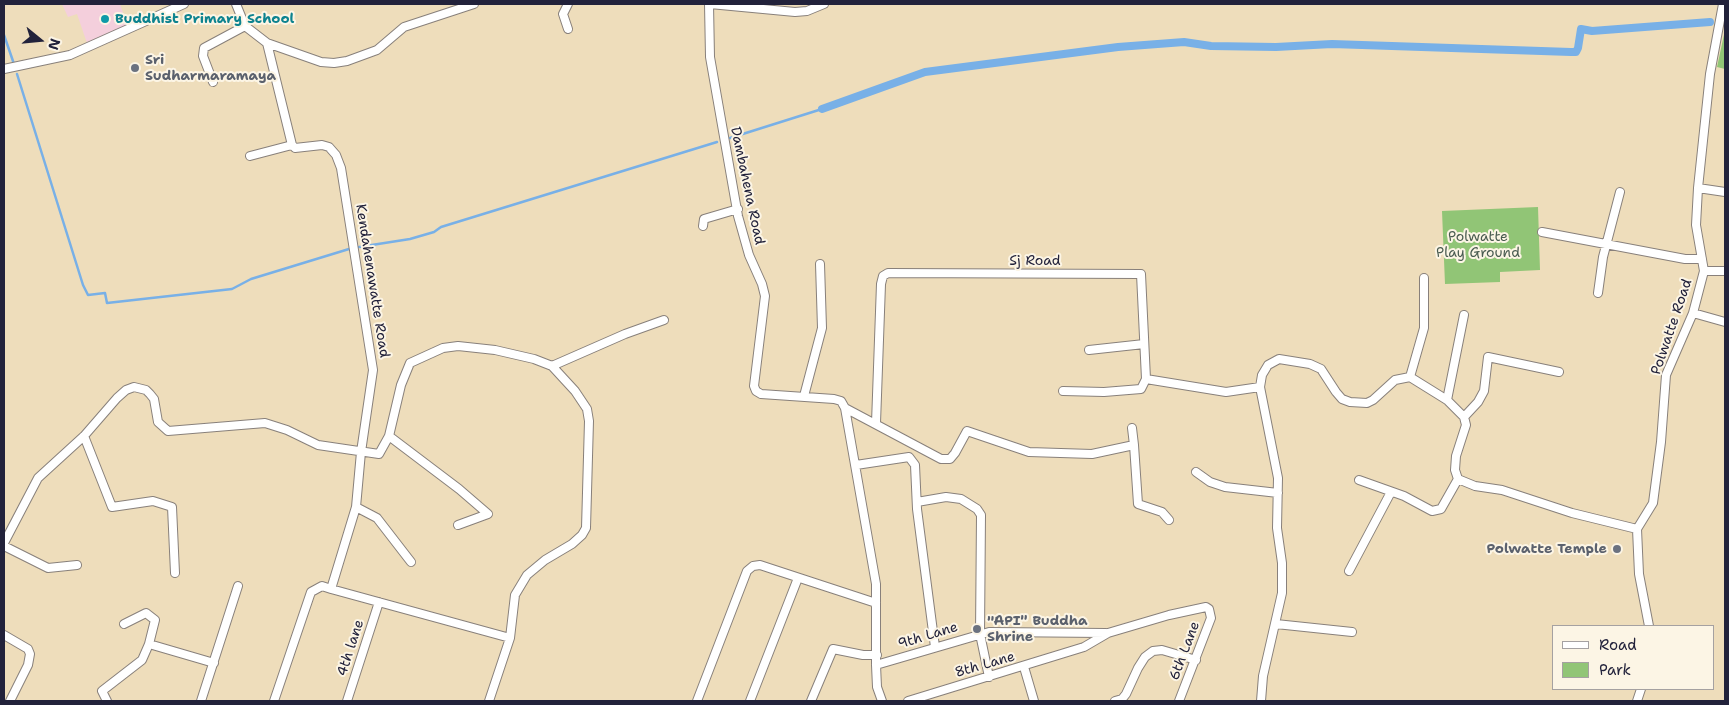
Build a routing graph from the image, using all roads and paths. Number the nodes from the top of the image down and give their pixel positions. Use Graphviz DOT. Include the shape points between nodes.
graph roads {
  1 [pos="184,4"];
  2 [pos="236,4"];
  3 [pos="474,4"];
  4 [pos="568,4"];
  5 [pos="710,4"];
  6 [pos="824,4"];
  7 [pos="1723,4"];
  8 [pos="759,6"];
  9 [pos="246,26"];
  10 [pos="568,29"];
  11 [pos="267,43"];
  12 [pos="4,69"];
  13 [pos="213,82"];
  14 [pos="292,145"];
  15 [pos="250,156"];
  16 [pos="1698,188"];
  17 [pos="1620,192"];
  18 [pos="1725,192"];
  19 [pos="738,209"];
  20 [pos="703,226"];
  21 [pos="1542,232"];
  22 [pos="1608,243"];
  23 [pos="1702,259"];
  24 [pos="820,264"];
  25 [pos="1704,270"];
  26 [pos="1725,271"];
  27 [pos="1424,278"];
  28 [pos="1598,293"];
  29 [pos="1693,313"];
  30 [pos="1464,315"];
  31 [pos="664,320"];
  32 [pos="1725,322"];
  33 [pos="1144,344"];
  34 [pos="1089,350"];
  35 [pos="552,366"];
  36 [pos="1559,372"];
  37 [pos="1410,377"];
  38 [pos="1146,379"];
  39 [pos="1260,388"];
  40 [pos="1063,391"];
  41 [pos="804,396"];
  42 [pos="1447,400"];
  43 [pos="845,408"];
  44 [pos="1464,417"];
  45 [pos="876,423"];
  46 [pos="1132,428"];
  47 [pos="84,436"];
  48 [pos="389,436"];
  49 [pos="1134,445"];
  50 [pos="361,452"];
  51 [pos="856,464"];
  52 [pos="1196,472"];
  53 [pos="1458,479"];
  54 [pos="1360,480"];
  55 [pos="1391,492"];
  56 [pos="1278,493"];
  57 [pos="917,502"];
  58 [pos="356,507"];
  59 [pos="1170,520"];
  60 [pos="458,525"];
  61 [pos="1637,529"];
  62 [pos="4,544"];
  63 [pos="411,562"];
  64 [pos="76,565"];
  65 [pos="1349,570"];
  66 [pos="175,573"];
  67 [pos="798,578"];
  68 [pos="238,586"];
  69 [pos="331,589"];
  70 [pos="379,602"];
  71 [pos="876,603"];
  72 [pos="1209,609"];
  73 [pos="124,624"];
  74 [pos="1276,624"];
  75 [pos="1648,625"];
  76 [pos="1352,632"];
  77 [pos="1108,633"];
  78 [pos="980,634"];
  79 [pos="4,635"];
  80 [pos="510,638"];
  81 [pos="149,644"];
  82 [pos="935,647"];
  83 [pos="877,655"];
  84 [pos="1196,660"];
  85 [pos="214,663"];
  86 [pos="876,665"];
  87 [pos="1024,667"];
  88 [pos="989,677"];
  89 [pos="10,701"];
  90 [pos="107,701"];
  91 [pos="201,701"];
  92 [pos="274,701"];
  93 [pos="347,701"];
  94 [pos="489,701"];
  95 [pos="697,701"];
  96 [pos="750,701"];
  97 [pos="811,701"];
  98 [pos="882,701"];
  99 [pos="908,701"];
  100 [pos="1034,701"];
  101 [pos="1120,701"];
  102 [pos="1179,701"];
  103 [pos="1261,701"];
  1 -- 12 [label="street" via="70,55"];
  2 -- 9 [label="street"];
  3 -- 11 [label="street" via="404,27 377,50 347,61 321,62"];
  4 -- 10 [label="street" via="563,14"];
  5 -- 8 [label="street"];
  5 -- 19 [label="street, Dambahena Road" via="710,56"];
  6 -- 8 [label="street" via="795,12"];
  7 -- 16 [label="street, Polwatte Road" via="1710,74"];
  9 -- 11 [label="street"];
  9 -- 13 [label="street" via="204,48 203,56"];
  11 -- 14 [label="street"];
  14 -- 15 [label="street"];
  14 -- 50 [label="street, Kendahenawatte Road" via="295,148 329,147 341,168 373,370"];
  16 -- 18 [label="street"];
  16 -- 23 [label="street, Polwatte Road" via="1696,225"];
  17 -- 22 [label="street"];
  19 -- 20 [label="street" via="704,219"];
  19 -- 41 [label="street, Dambahena Road" via="749,255 765,296 754,386 761,394"];
  21 -- 22 [label="street"];
  22 -- 23 [label="street" via="1685,259"];
  22 -- 28 [label="street"];
  23 -- 25 [label="street, Polwatte Road"];
  24 -- 41 [label="street" via="822,328"];
  25 -- 26 [label="street"];
  25 -- 29 [label="street, Polwatte Road"];
  27 -- 37 [label="street" via="1424,328"];
  29 -- 32 [label="street"];
  29 -- 61 [label="street, Polwatte Road" via="1666,375 1662,442 1652,503"];
  30 -- 42 [label="street"];
  31 -- 35 [label="street"];
  33 -- 34 [label="street"];
  33 -- 38 [label="street, Sj Road"];
  33 -- 45 [label="street, Sj Road" via="1141,274 888,273 883,276 881,284"];
  35 -- 48 [label="street" via="534,358 458,346 427,354 410,363 401,385"];
  35 -- 80 [label="street" via="574,391 588,415 586,528 572,544 527,575 515,595"];
  36 -- 44 [label="street" via="1488,357 1484,391"];
  37 -- 39 [label="street" via="1396,380 1373,400 1350,402 1342,399 1321,369 1279,359 1268,365"];
  37 -- 42 [label="street"];
  38 -- 39 [label="street" via="1226,392"];
  38 -- 40 [label="street" via="1141,389"];
  39 -- 56 [label="street" via="1278,478"];
  41 -- 43 [label="street, Dambahena Road" via="841,401"];
  42 -- 44 [label="street"];
  43 -- 45 [label="street"];
  43 -- 51 [label="street"];
  44 -- 53 [label="street" via="1466,424 1456,456"];
  45 -- 49 [label="street" via="942,459 950,459 967,432 1029,452 1092,454"];
  46 -- 49 [label="street"];
  47 -- 50 [label="street" via="117,398 134,387 146,390 154,399 158,422 168,431 265,423 318,445"];
  47 -- 62 [label="street" via="38,478"];
  47 -- 66 [label="street" via="112,507 153,501 172,507"];
  48 -- 50 [label="street" via="379,454"];
  48 -- 60 [label="street" via="488,514"];
  49 -- 59 [label="street" via="1138,504 1162,512"];
  50 -- 58 [label="street, Kendahenawatte Road"];
  51 -- 57 [label="street" via="909,457 915,465"];
  51 -- 71 [label="street" via="876,584"];
  52 -- 56 [label="street" via="1225,487"];
  53 -- 55 [label="street" via="1441,509 1432,511"];
  53 -- 61 [label="street"];
  54 -- 55 [label="street"];
  55 -- 65 [label="street"];
  56 -- 74 [label="street" via="1282,593"];
  57 -- 78 [label="street" via="946,497 961,500 981,515"];
  57 -- 82 [label="street"];
  58 -- 63 [label="street" via="377,518"];
  58 -- 69 [label="street, Kendahenawatte Road"];
  61 -- 75 [label="street" via="1639,574"];
  62 -- 64 [label="street" via="48,568"];
  67 -- 71 [label="street"];
  67 -- 95 [label="street" via="760,565 747,571"];
  67 -- 96 [label="street"];
  68 -- 85 [label="street"];
  69 -- 70 [label="street"];
  69 -- 92 [label="street" via="322,586 311,592"];
  70 -- 80 [label="street"];
  70 -- 93 [label="street, 4th lane"];
  71 -- 83 [label="street"];
  72 -- 77 [label="street, 8th Lane" via="1201,606"];
  72 -- 84 [label="street, 6th Lane" via="1211,618"];
  73 -- 81 [label="street" via="146,613 155,620"];
  74 -- 76 [label="street"];
  74 -- 103 [label="street" via="1263,676"];
  77 -- 78 [label="street, 9th Lane"];
  77 -- 87 [label="street, 8th Lane" via="1084,647"];
  78 -- 82 [label="street, 9th Lane"];
  78 -- 88 [label="street"];
  79 -- 89 [label="street" via="28,649 30,654"];
  80 -- 94 [label="street"];
  81 -- 85 [label="street"];
  81 -- 90 [label="street" via="142,660 102,692"];
  82 -- 86 [label="street, 9th Lane"];
  83 -- 86 [label="street"];
  83 -- 97 [label="street" via="832,649"];
  84 -- 101 [label="street" via="1162,650 1153,651 1145,657"];
  84 -- 102 [label="street, 6th Lane"];
  85 -- 91 [label="street"];
  86 -- 98 [label="street" via="877,687"];
  87 -- 88 [label="street, 8th Lane"];
  87 -- 100 [label="street"];
  88 -- 99 [label="street, 8th Lane"];
}
